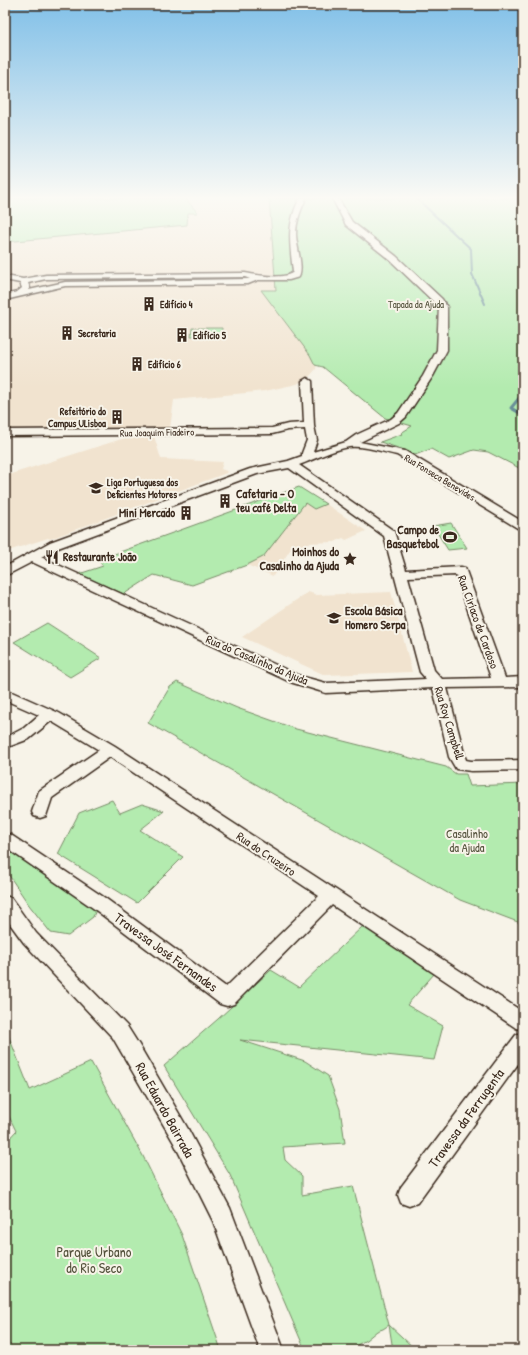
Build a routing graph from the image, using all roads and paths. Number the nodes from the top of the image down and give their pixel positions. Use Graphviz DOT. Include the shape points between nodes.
graph roads {
  1 [pos="296,261"];
  2 [pos="397,261"];
  3 [pos="5,278"];
  4 [pos="256,278"];
  5 [pos="24,281"];
  6 [pos="20,294"];
  7 [pos="7,298"];
  8 [pos="307,381"];
  9 [pos="309,426"];
  10 [pos="5,433"];
  11 [pos="350,444"];
  12 [pos="308,458"];
  13 [pos="291,464"];
  14 [pos="523,527"];
  15 [pos="31,557"];
  16 [pos="5,572"];
  17 [pos="401,574"];
  18 [pos="523,682"];
  19 [pos="500,683"];
  20 [pos="439,684"];
  21 [pos="5,694"];
  22 [pos="49,714"];
  23 [pos="5,743"];
  24 [pos="110,750"];
  25 [pos="523,765"];
  26 [pos="40,812"];
  27 [pos="5,839"];
  28 [pos="330,896"];
  29 [pos="5,903"];
  30 [pos="523,1022"];
  31 [pos="523,1041"];
  32 [pos="408,1195"];
  33 [pos="272,1350"];
  1 -- 4 [label="street" via="296,275 289,278"];
  2 -- 11 [label="street" via="439,300 443,307 442,350 404,412 395,421"];
  3 -- 5 [label="street"];
  4 -- 5 [label="street" via="245,275 67,276"];
  4 -- 6 [label="street" via="248,282 65,284"];
  5 -- 6 [label="street" via="26,288"];
  6 -- 7 [label="street"];
  8 -- 9 [label="street"];
  9 -- 10 [label="street, Rua Joaquim Fiadeiro" via="272,431"];
  9 -- 12 [label="street" via="312,440 307,453"];
  11 -- 12 [label="street"];
  11 -- 14 [label="street, Rua Fonseca Benevides" via="401,453"];
  12 -- 13 [label="street"];
  13 -- 15 [label="street" via="254,471 220,483 54,545"];
  13 -- 17 [label="street, Rua Roy Campbell" via="390,534"];
  15 -- 16 [label="street"];
  15 -- 20 [label="street, Rua do Casalinho da Ajuda" via="295,679 326,688"];
  17 -- 19 [label="street, Rua Ciríaco de Cardoso" via="462,571"];
  17 -- 20 [label="street, Rua Roy Campbell" via="427,672"];
  18 -- 19 [label="street, Rua do Casalinho da Ajuda"];
  19 -- 20 [label="street, Rua do Casalinho da Ajuda"];
  20 -- 25 [label="street, Rua Roy Campbell" via="461,765"];
  21 -- 22 [label="street, Rua do Cruzeiro"];
  22 -- 23 [label="street" via="21,738"];
  22 -- 24 [label="street, Rua do Cruzeiro"];
  24 -- 26 [label="street" via="45,795"];
  24 -- 28 [label="street, Rua do Cruzeiro"];
  27 -- 28 [label="street, Travessa José Fernandes" via="99,903 227,998"];
  28 -- 30 [label="street, Rua do Cruzeiro"];
  29 -- 33 [label="street, Rua Eduardo Bairrada" via="30,938 120,1032 132,1051 181,1136 222,1216"];
  31 -- 32 [label="street, Travessa da Ferrugenta"];
}
